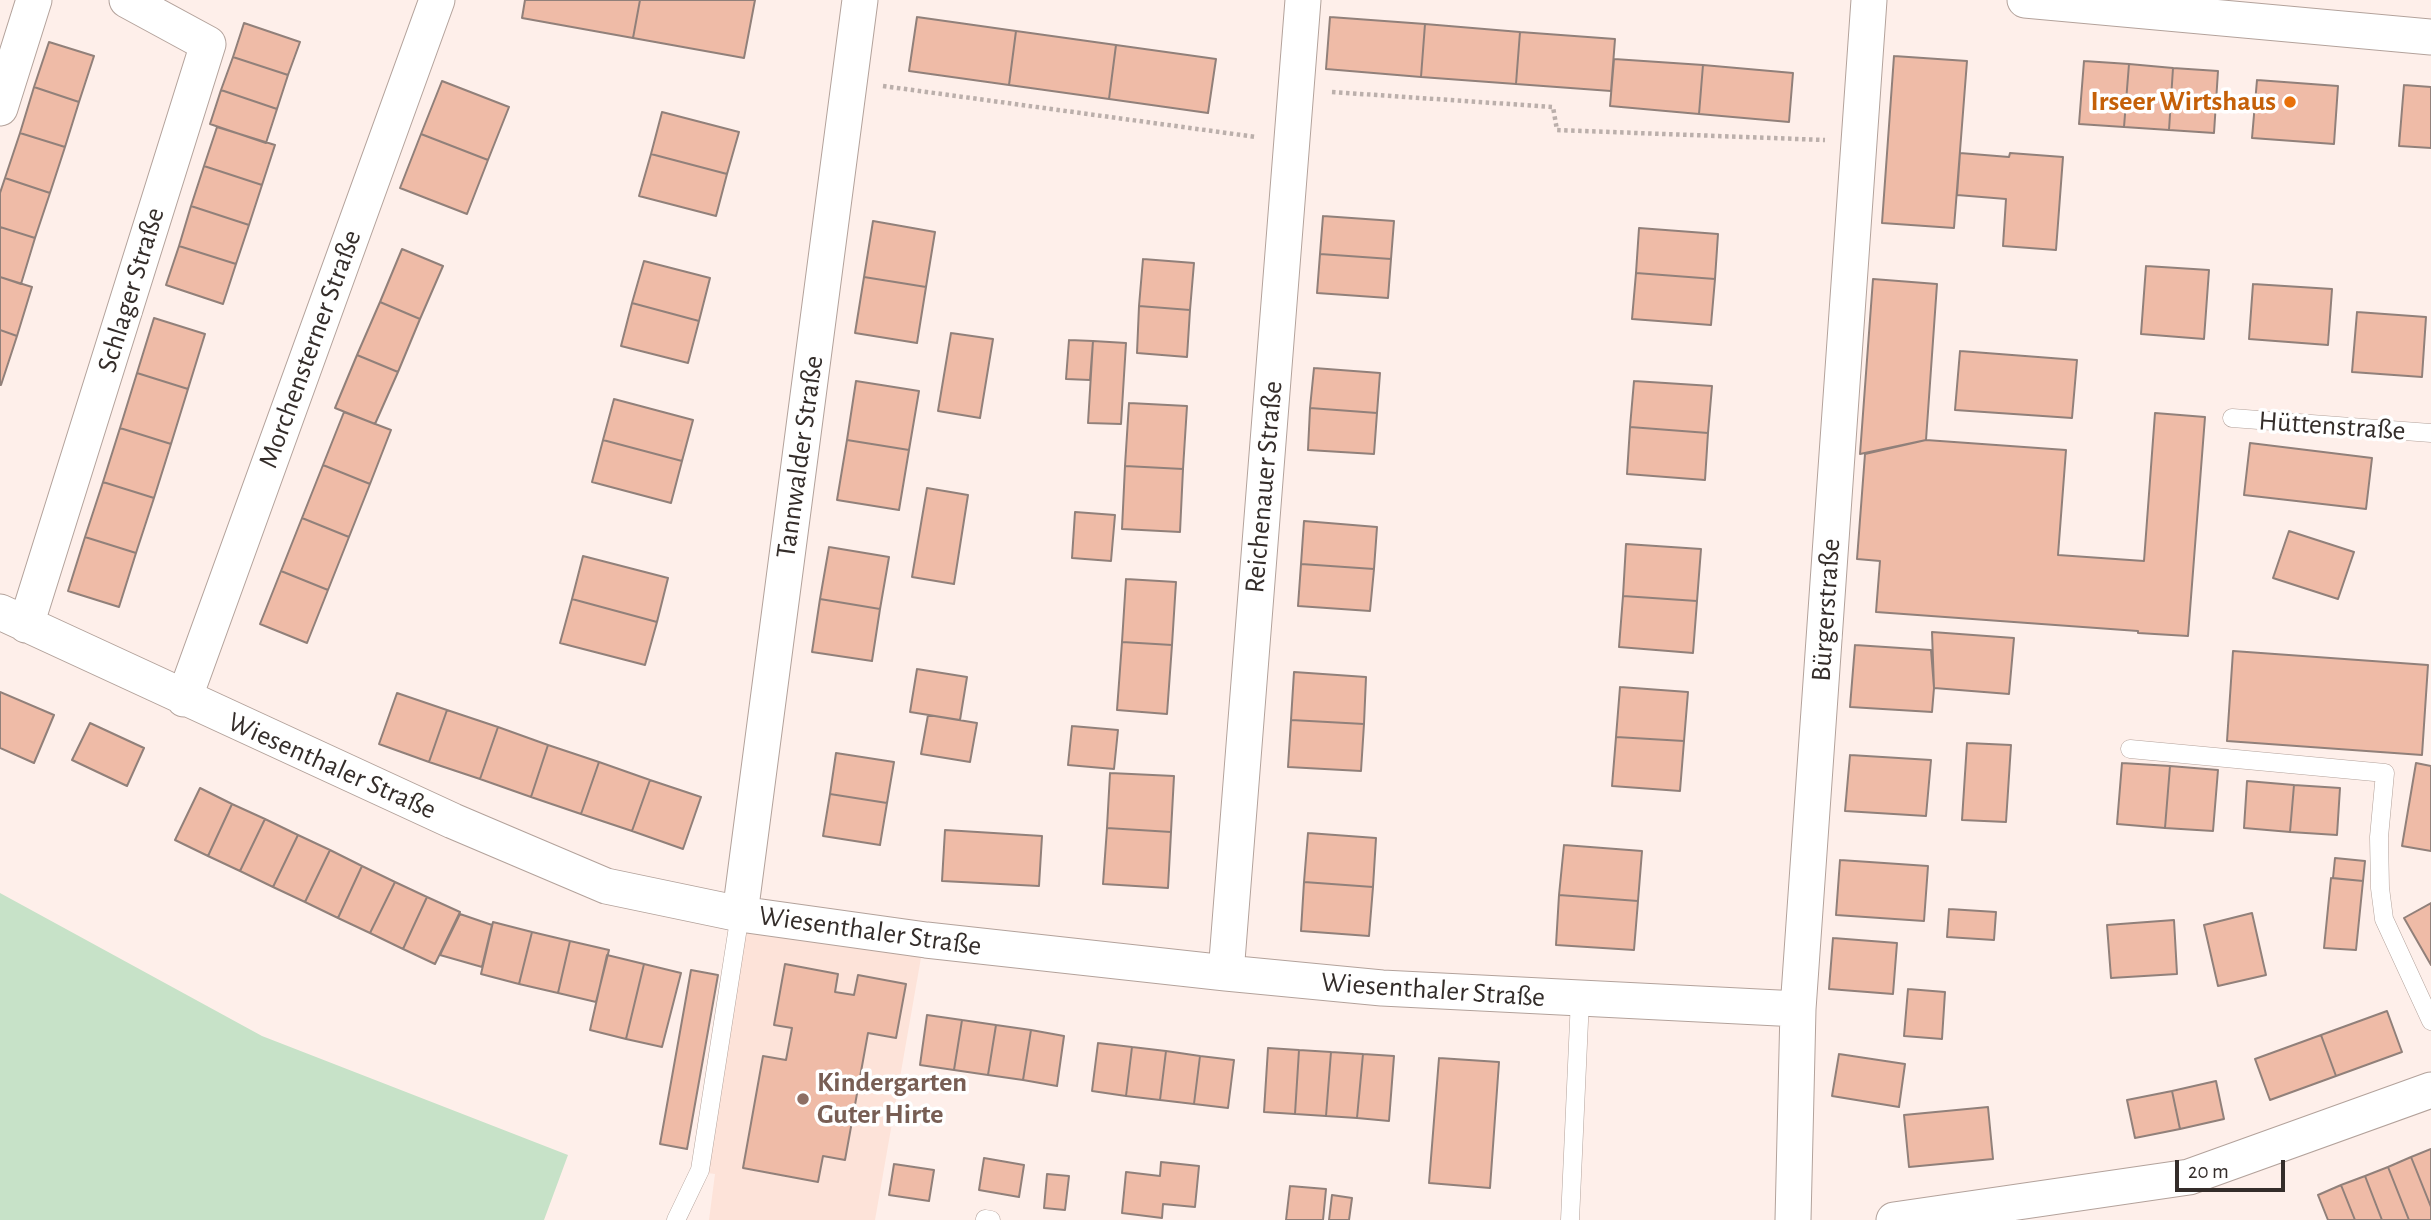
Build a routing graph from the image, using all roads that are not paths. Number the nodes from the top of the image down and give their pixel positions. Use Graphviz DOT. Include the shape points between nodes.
graph roads {
  1 [pos="34,0"];
  2 [pos="127,0"];
  3 [pos="437,0"];
  4 [pos="860,0"];
  5 [pos="1303,0"];
  6 [pos="1869,0"];
  7 [pos="2025,0"];
  8 [pos="2431,37"];
  9 [pos="0,108"];
  10 [pos="2232,418"];
  11 [pos="2431,433"];
  12 [pos="13,618"];
  13 [pos="184,699"];
  14 [pos="2130,749"];
  15 [pos="740,914"];
  16 [pos="1226,973"];
  17 [pos="1580,999"];
  18 [pos="1798,1009"];
  19 [pos="2431,1021"];
  20 [pos="2431,1090"];
  21 [pos="985,1219"];
  22 [pos="676,1220"];
  23 [pos="991,1220"];
  24 [pos="1570,1220"];
  25 [pos="1793,1220"];
  26 [pos="1894,1220"];
  1 -- 9 [label="street"];
  2 -- 12 [label="street, Schlager Straße" via="208,44"];
  3 -- 13 [label="street, Morchensterner Straße"];
  4 -- 15 [label="street, Tannwalder Straße"];
  5 -- 16 [label="street, Reichenauer Straße"];
  6 -- 18 [label="street, Bürgerstraße"];
  7 -- 8 [label="street"];
  10 -- 11 [label="lane, Hüttenstraße"];
  12 -- 13 [label="street, Wiesenthaler Straße"];
  13 -- 15 [label="street, Wiesenthaler Straße" via="606,886"];
  14 -- 19 [label="lane" via="2385,773 2379,837 2384,919"];
  15 -- 16 [label="street, Wiesenthaler Straße"];
  15 -- 22 [label="lane" via="700,1170"];
  16 -- 17 [label="street, Wiesenthaler Straße" via="1382,988"];
  17 -- 18 [label="street, Wiesenthaler Straße"];
  17 -- 24 [label="lane"];
  18 -- 25 [label="street, Bürgerstraße"];
  20 -- 26 [label="street" via="2189,1177"];
  21 -- 23 [label="lane"];
}
